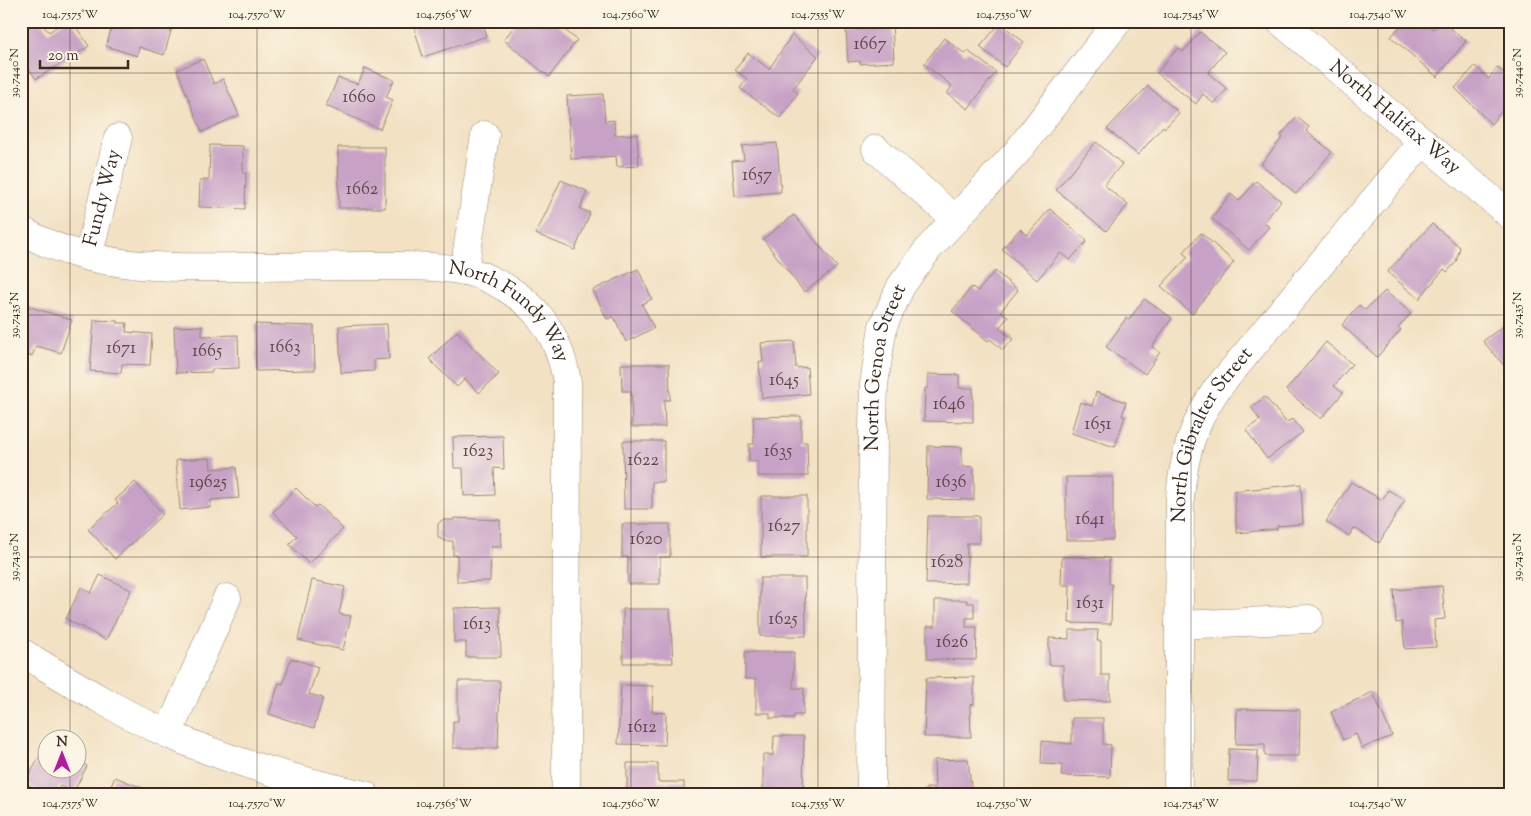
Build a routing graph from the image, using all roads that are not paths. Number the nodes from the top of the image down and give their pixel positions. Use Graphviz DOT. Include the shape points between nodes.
graph roads {
  1 [pos="1118,21"];
  2 [pos="1280,21"];
  3 [pos="485,135"];
  4 [pos="118,138"];
  5 [pos="1423,141"];
  6 [pos="876,149"];
  7 [pos="1510,215"];
  8 [pos="956,220"];
  9 [pos="21,230"];
  10 [pos="88,256"];
  11 [pos="464,271"];
  12 [pos="227,598"];
  13 [pos="1309,619"];
  14 [pos="1180,625"];
  15 [pos="21,652"];
  16 [pos="168,734"];
  17 [pos="365,795"];
  18 [pos="566,795"];
  19 [pos="871,795"];
  20 [pos="1178,795"];
  1 -- 8 [label="street, North Genoa Street" via="1017,152"];
  2 -- 5 [label="street, North Halifax Way"];
  3 -- 11 [label="street"];
  4 -- 10 [label="street, Fundy Way"];
  5 -- 7 [label="street, North Halifax Way"];
  5 -- 14 [label="street, North Gibralter Street" via="1200,413 1184,463 1180,498"];
  6 -- 8 [label="street"];
  8 -- 19 [label="street, North Genoa Street" via="929,248 901,286 883,326 877,358 873,425"];
  9 -- 10 [label="street, North Fundy Way"];
  10 -- 11 [label="street, North Fundy Way" via="128,265 401,266"];
  11 -- 18 [label="street, North Fundy Way" via="513,291 535,310 563,357 567,382"];
  12 -- 16 [label="street"];
  13 -- 14 [label="street"];
  14 -- 20 [label="street, North Gibralter Street"];
  15 -- 16 [label="street"];
  16 -- 17 [label="street" via="272,772"];
}
